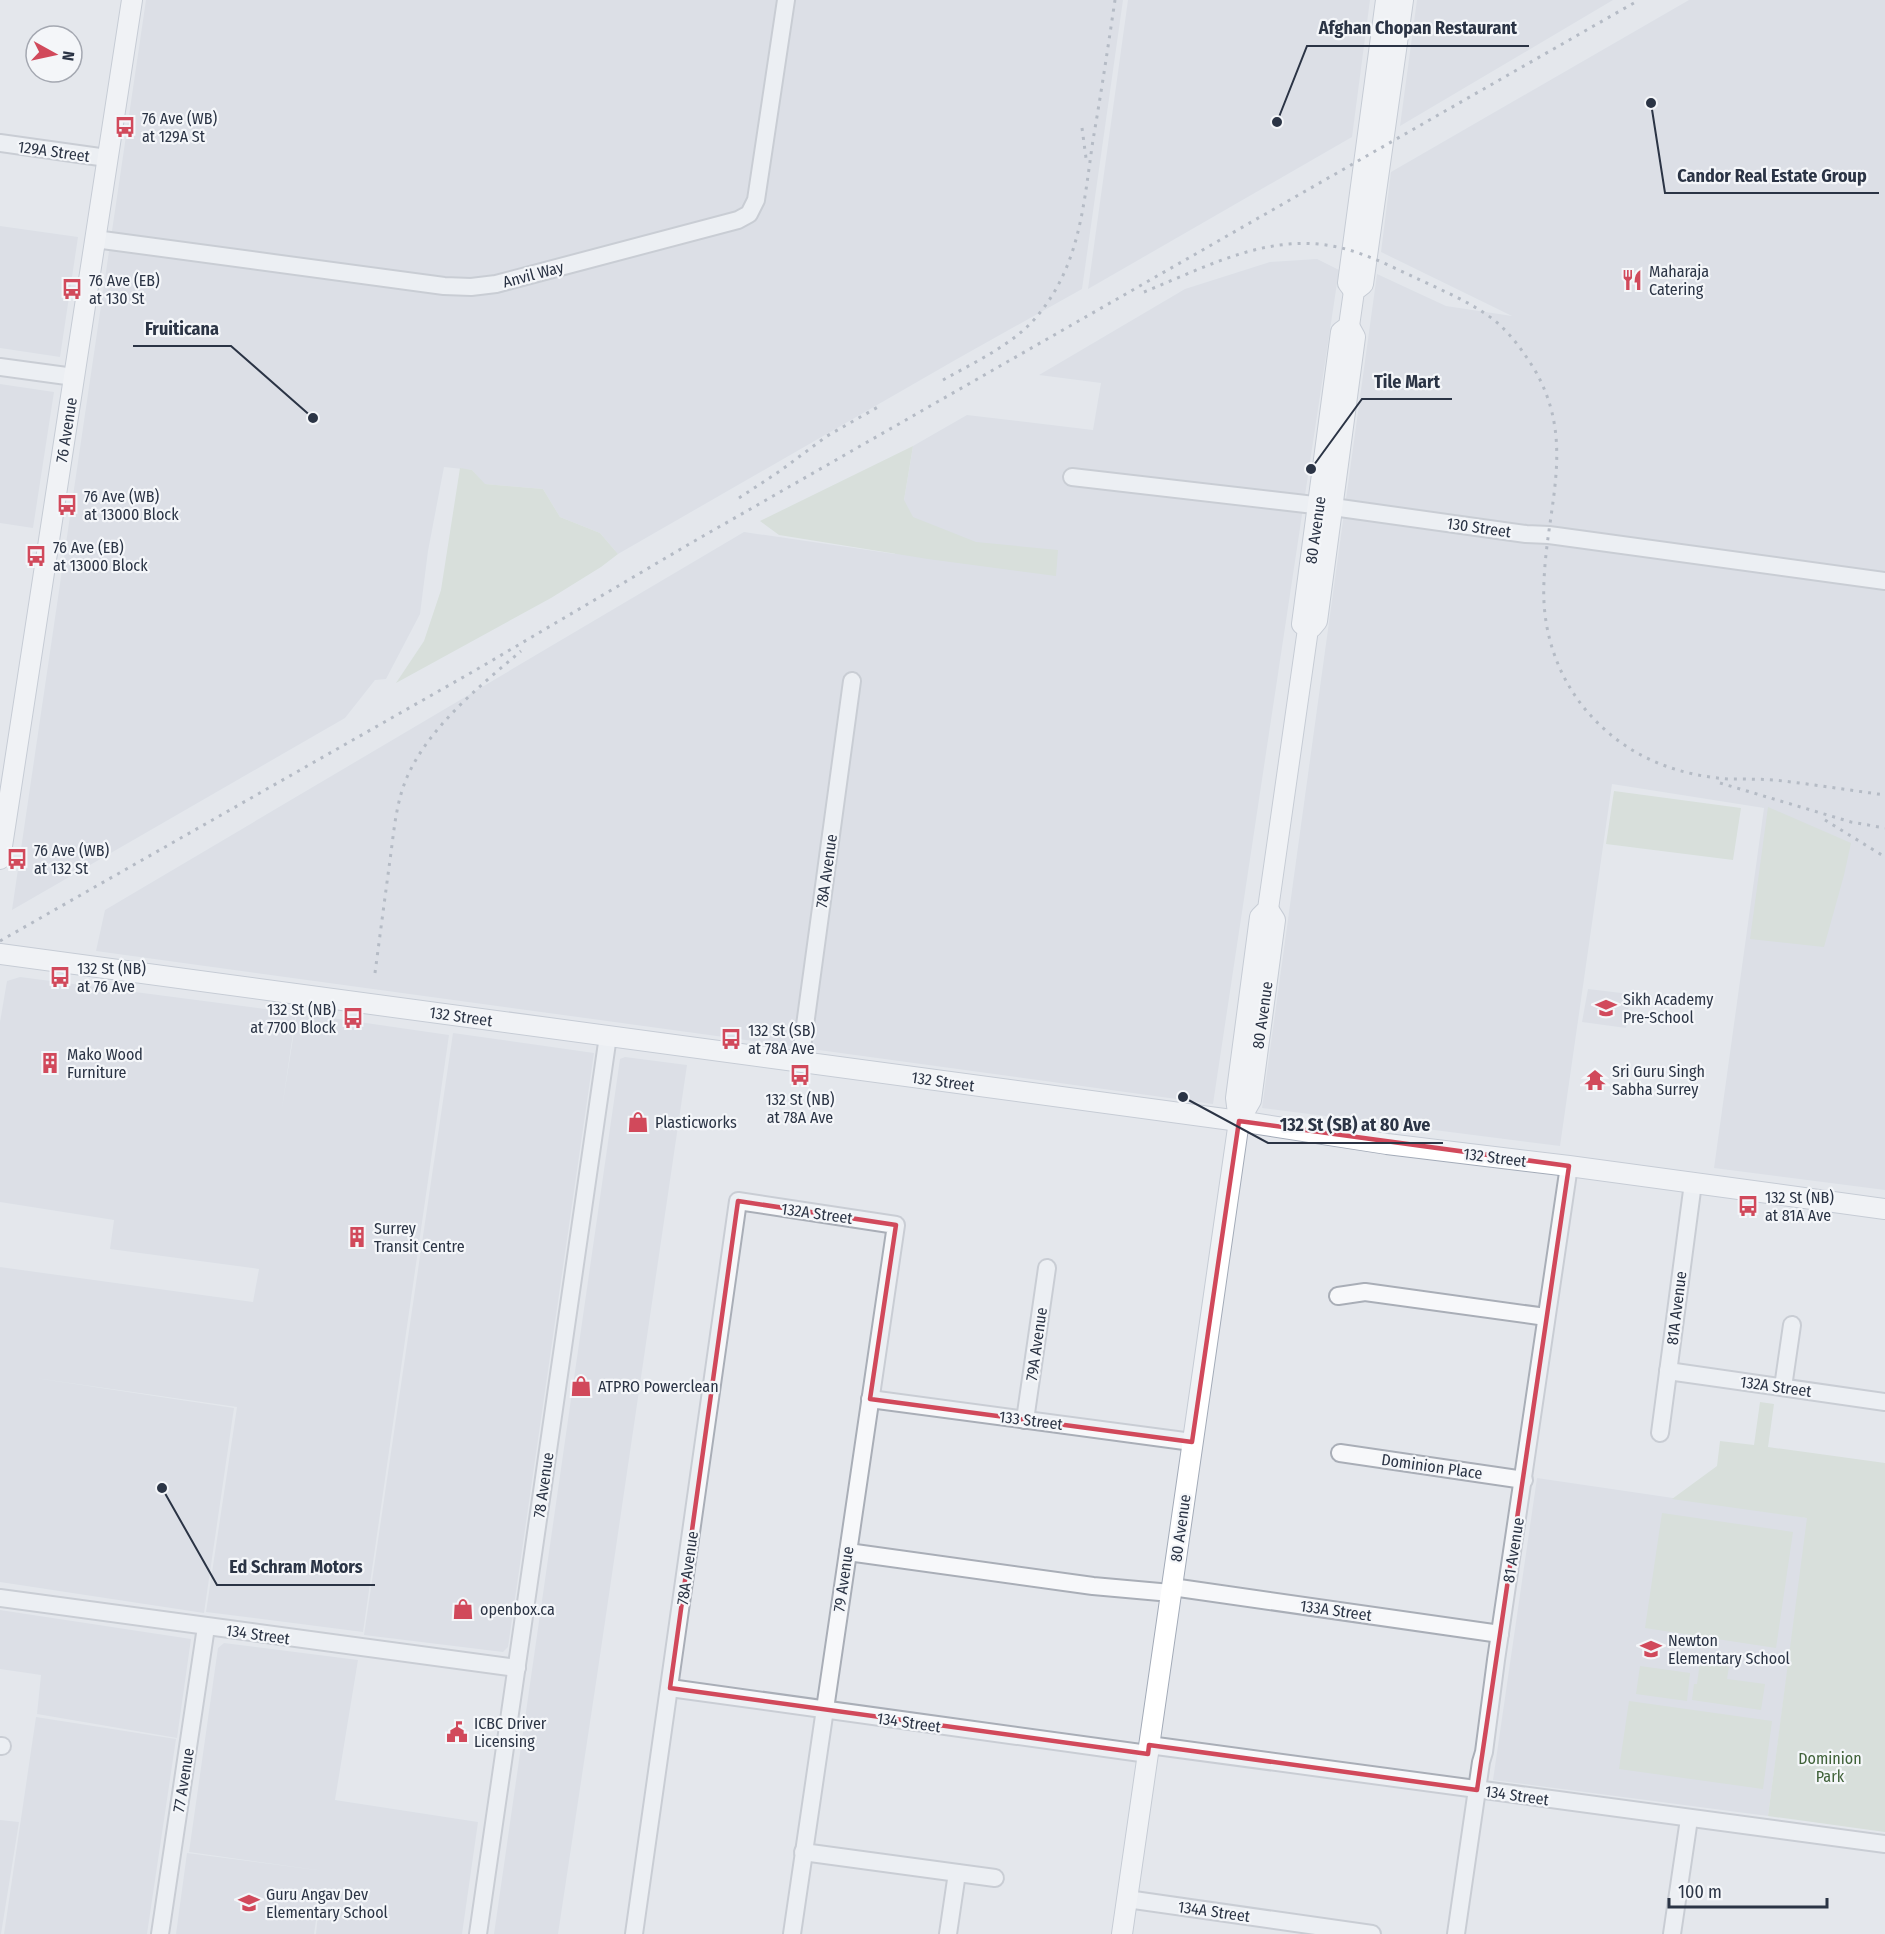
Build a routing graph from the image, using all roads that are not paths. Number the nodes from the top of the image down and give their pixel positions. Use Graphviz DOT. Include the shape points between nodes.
graph roads {
  1 [pos="126,0"];
  2 [pos="132,0"];
  3 [pos="786,0"];
  4 [pos="1386,0"];
  5 [pos="1403,0"];
  6 [pos="1382,28"];
  7 [pos="1394,66"];
  8 [pos="0,143"];
  9 [pos="108,158"];
  10 [pos="95,239"];
  11 [pos="1354,291"];
  12 [pos="0,367"];
  13 [pos="74,377"];
  14 [pos="1072,477"];
  15 [pos="1325,506"];
  16 [pos="1885,581"];
  17 [pos="852,681"];
  18 [pos="0,859"];
  19 [pos="0,954"];
  20 [pos="608,1036"];
  21 [pos="800,1062"];
  22 [pos="1239,1121"];
  23 [pos="1569,1166"];
  24 [pos="1693,1183"];
  25 [pos="738,1201"];
  26 [pos="1885,1209"];
  27 [pos="896,1225"];
  28 [pos="1047,1268"];
  29 [pos="1338,1296"];
  30 [pos="1546,1317"];
  31 [pos="1792,1325"];
  32 [pos="1668,1371"];
  33 [pos="1784,1387"];
  34 [pos="870,1399"];
  35 [pos="1885,1402"];
  36 [pos="1025,1420"];
  37 [pos="1660,1433"];
  38 [pos="1192,1442"];
  39 [pos="1340,1453"];
  40 [pos="1524,1480"];
  41 [pos="848,1552"];
  42 [pos="1171,1590"];
  43 [pos="0,1598"];
  44 [pos="207,1627"];
  45 [pos="1500,1634"];
  46 [pos="517,1668"];
  47 [pos="670,1688"];
  48 [pos="824,1710"];
  49 [pos="1148,1749"];
  50 [pos="1477,1790"];
  51 [pos="1689,1819"];
  52 [pos="1885,1845"];
  53 [pos="804,1852"];
  54 [pos="957,1873"];
  55 [pos="995,1878"];
  56 [pos="1127,1899"];
  57 [pos="1288,1928"];
  58 [pos="160,1934"];
  59 [pos="478,1934"];
  60 [pos="634,1934"];
  61 [pos="792,1934"];
  62 [pos="948,1934"];
  63 [pos="1122,1934"];
  64 [pos="1372,1934"];
  65 [pos="1456,1934"];
  66 [pos="1672,1934"];
  1 -- 2 [label="street"];
  2 -- 9 [label="main road, 76 Avenue"];
  3 -- 10 [label="street, Anvil Way" via="756,200 750,214 731,223 496,284 471,287"];
  4 -- 6 [label="main road, 80 Avenue"];
  5 -- 7 [label="main road, 80 Avenue"];
  6 -- 7 [label="main road" via="1389,31 1387,58"];
  6 -- 11 [label="main road, 80 Avenue" via="1348,283"];
  7 -- 11 [label="main road, 80 Avenue" via="1364,284"];
  8 -- 9 [label="street, 129A Street"];
  9 -- 10 [label="main road, 76 Avenue"];
  10 -- 13 [label="main road, 76 Avenue"];
  11 -- 15 [label="main road, 80 Avenue" via="1349,326 1355,336"];
  12 -- 13 [label="street"];
  13 -- 18 [label="main road, 76 Avenue"];
  14 -- 15 [label="street, 130 Street"];
  15 -- 16 [label="street, 130 Street"];
  15 -- 22 [label="main road, 80 Avenue" via="1317,621 1308,629 1268,909 1275,920 1251,1100"];
  17 -- 21 [label="street, 78A Avenue"];
  19 -- 20 [label="main road, 132 Street"];
  20 -- 21 [label="main road, 132 Street"];
  20 -- 46 [label="street, 78 Avenue"];
  21 -- 22 [label="main road, 132 Street"];
  22 -- 23 [label="main road, 132 Street"];
  22 -- 38 [label="main road, 80 Avenue"];
  23 -- 24 [label="main road, 132 Street"];
  23 -- 30 [label="street, 81 Avenue"];
  24 -- 26 [label="main road, 132 Street"];
  24 -- 32 [label="street, 81A Avenue"];
  25 -- 27 [label="street, 132A Street"];
  25 -- 47 [label="street, 78A Avenue"];
  27 -- 34 [label="street, 79 Avenue"];
  28 -- 36 [label="street, 79A Avenue"];
  29 -- 30 [label="street" via="1365,1292"];
  30 -- 40 [label="street, 81 Avenue"];
  31 -- 33 [label="street"];
  32 -- 33 [label="street, 132A Street"];
  32 -- 37 [label="street, 81A Avenue"];
  33 -- 35 [label="street, 132A Street"];
  34 -- 36 [label="street, 133 Street"];
  34 -- 41 [label="street, 79 Avenue"];
  36 -- 38 [label="street, 133 Street"];
  38 -- 42 [label="main road, 80 Avenue"];
  39 -- 40 [label="street, Dominion Place"];
  40 -- 45 [label="street, 81 Avenue"];
  41 -- 42 [label="street, 133A Street" via="1093,1586"];
  41 -- 48 [label="street, 79 Avenue"];
  42 -- 45 [label="street, 133A Street"];
  42 -- 49 [label="main road, 80 Avenue"];
  43 -- 44 [label="street, 134 Street"];
  44 -- 46 [label="street, 134 Street"];
  44 -- 58 [label="street, 77 Avenue"];
  45 -- 50 [label="street, 81 Avenue"];
  46 -- 59 [label="street, 78 Avenue"];
  47 -- 48 [label="street, 134 Street"];
  47 -- 60 [label="street, 78A Avenue"];
  48 -- 49 [label="street, 134 Street"];
  48 -- 53 [label="street, 79 Avenue"];
  49 -- 50 [label="street, 134 Street"];
  49 -- 56 [label="main road, 80 Avenue"];
  50 -- 51 [label="street, 134 Street"];
  50 -- 65 [label="street, 81 Avenue"];
  51 -- 52 [label="street, 134 Street"];
  51 -- 66 [label="street"];
  53 -- 54 [label="street"];
  53 -- 61 [label="street, 79 Avenue"];
  54 -- 55 [label="street"];
  54 -- 62 [label="street"];
  56 -- 57 [label="street, 134A Street"];
  56 -- 63 [label="main road, 80 Avenue"];
  57 -- 64 [label="street, 134A Street"];
}
